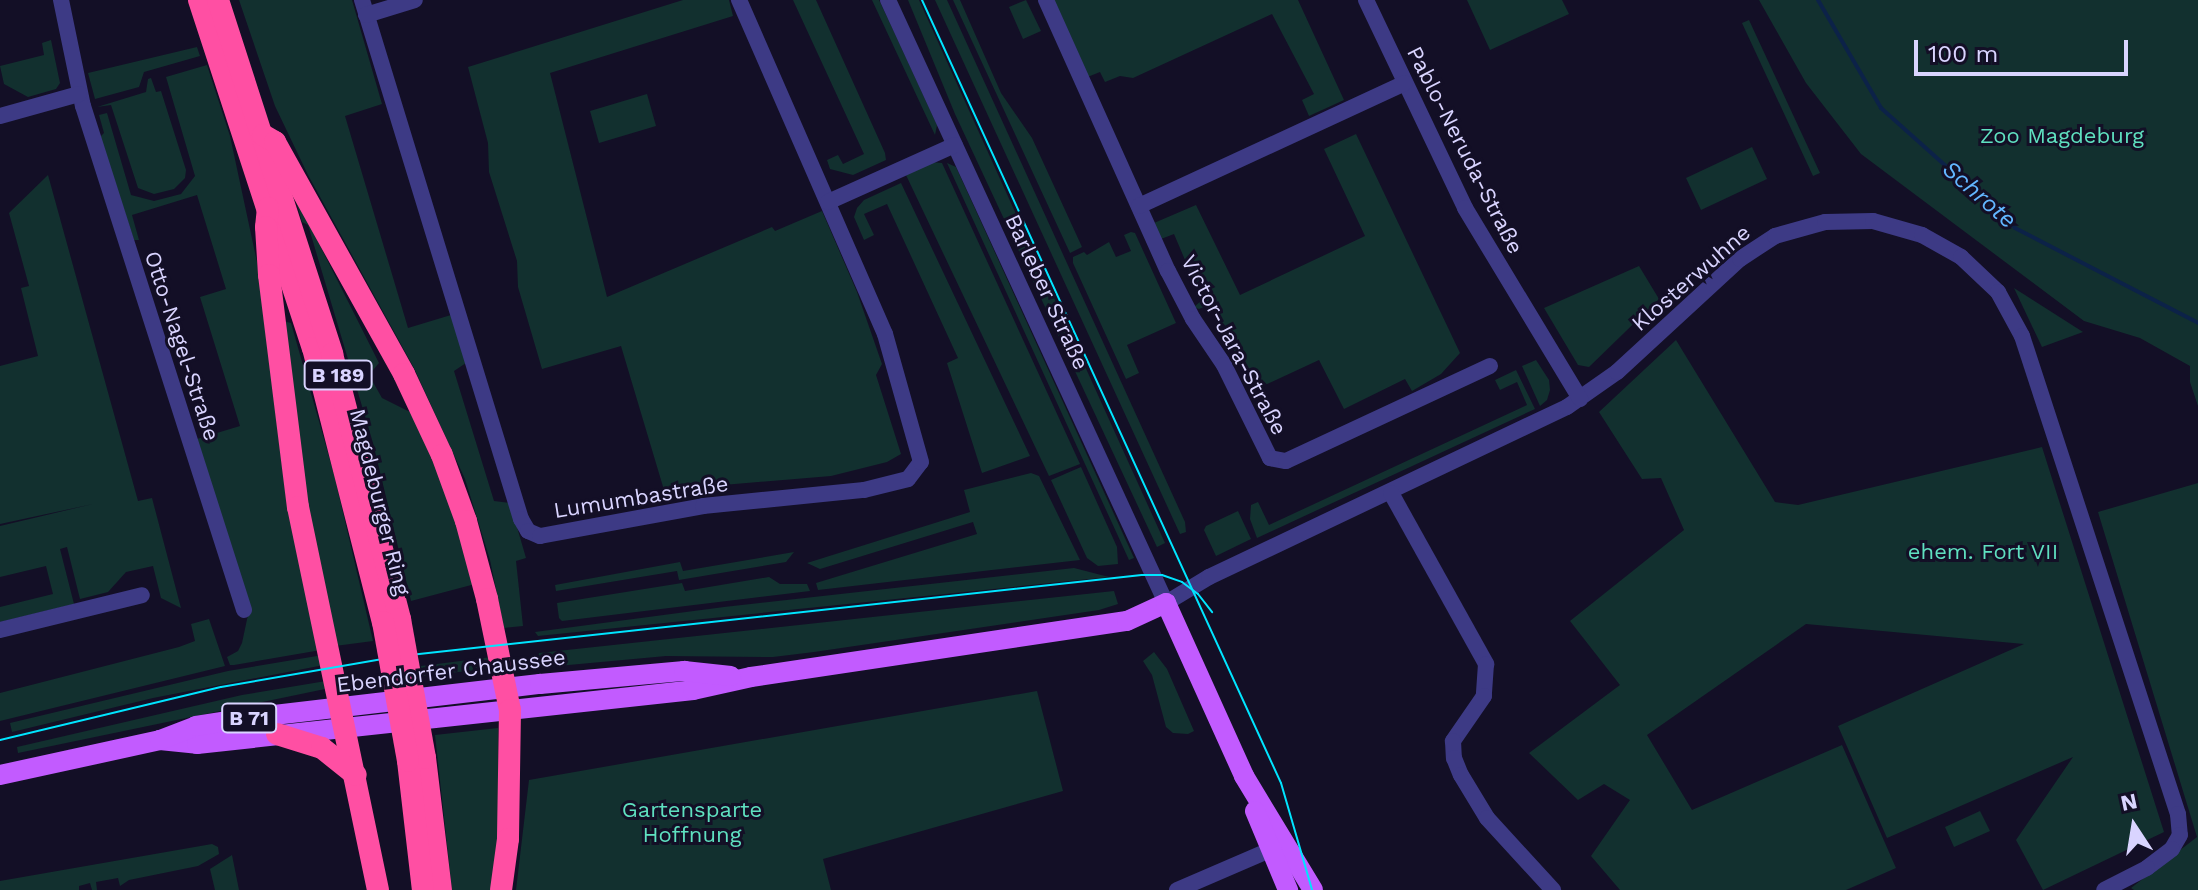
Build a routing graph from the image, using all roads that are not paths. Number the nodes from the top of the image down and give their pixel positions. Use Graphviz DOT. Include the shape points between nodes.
graph roads {
  1 [pos="61,0"];
  2 [pos="199,0"];
  3 [pos="218,0"];
  4 [pos="415,0"];
  5 [pos="739,0"];
  6 [pos="888,0"];
  7 [pos="1046,0"];
  8 [pos="1366,0"];
  9 [pos="364,7"];
  10 [pos="1405,83"];
  11 [pos="79,94"];
  12 [pos="0,116"];
  13 [pos="263,135"];
  14 [pos="955,145"];
  15 [pos="828,202"];
  16 [pos="1139,206"];
  17 [pos="268,208"];
  18 [pos="1490,366"];
  19 [pos="1580,399"];
  20 [pos="1391,493"];
  21 [pos="142,595"];
  22 [pos="1166,603"];
  23 [pos="244,610"];
  24 [pos="391,620"];
  25 [pos="0,630"];
  26 [pos="508,699"];
  27 [pos="343,717"];
  28 [pos="277,734"];
  29 [pos="160,740"];
  30 [pos="416,760"];
  31 [pos="0,775"];
  32 [pos="356,775"];
  33 [pos="1244,776"];
  34 [pos="1270,850"];
  35 [pos="378,890"];
  36 [pos="423,890"];
  37 [pos="441,890"];
  38 [pos="501,890"];
  39 [pos="1177,890"];
  40 [pos="1288,890"];
  41 [pos="1313,890"];
  42 [pos="1553,890"];
  43 [pos="2104,890"];
  1 -- 11 [label="street, Otto-Nagel-Straße"];
  2 -- 17 [label="highway, Magdeburger Ring / B 189"];
  3 -- 13 [label="highway, Magdeburger Ring / B 189"];
  4 -- 9 [label="street"];
  5 -- 15 [label="street, Lumumbastraße"];
  6 -- 14 [label="street, Barleber Straße"];
  7 -- 16 [label="street, Victor-Jara-Straße"];
  8 -- 10 [label="street, Pablo-Neruda-Straße"];
  9 -- 15 [label="street, Lumumbastraße" via="521,519 536,535 703,506 851,493 902,481 917,471 920,450 889,347"];
  10 -- 16 [label="street"];
  10 -- 19 [label="street, Pablo-Neruda-Straße" via="1479,235"];
  11 -- 12 [label="street"];
  11 -- 23 [label="street, Otto-Nagel-Straße"];
  13 -- 24 [label="highway, Magdeburger Ring / B 189" via="346,401"];
  13 -- 26 [label="highway" via="275,142 347,267 436,442 472,542"];
  14 -- 15 [label="street"];
  14 -- 22 [label="street, Barleber Straße"];
  16 -- 18 [label="street, Victor-Jara-Straße" via="1180,295 1273,460 1286,461"];
  17 -- 24 [label="highway, Magdeburger Ring / B 189"];
  17 -- 27 [label="highway" via="269,275 298,507"];
  19 -- 20 [label="street, Klosterwuhne"];
  19 -- 43 [label="street, Klosterwuhne" via="1617,372 1740,259 1768,239 1795,229 1838,220 1899,226 1945,246 1977,270 2007,306 2025,344 2179,821 2179,838 2169,852"];
  20 -- 22 [label="street, Klosterwuhne" via="1209,577"];
  20 -- 42 [label="street" via="1486,664 1484,696 1453,741 1457,767 1487,818"];
  21 -- 25 [label="street"];
  22 -- 26 [label="main road, Ebendorfer Chaussee" via="1127,621 693,690"];
  22 -- 33 [label="main road"];
  24 -- 30 [label="highway, Magdeburger Ring / B 189, bridge"];
  26 -- 27 [label="main road, Ebendorfer Chaussee / B 71"];
  26 -- 38 [label="highway" via="508,839"];
  27 -- 28 [label="main road, Ebendorfer Chaussee"];
  27 -- 29 [label="main road, Ebendorfer Chaussee / B 71" via="196,726"];
  27 -- 32 [label="highway"];
  28 -- 29 [label="main road, Ebendorfer Chaussee / B 71" via="197,744"];
  28 -- 32 [label="highway, B 71" via="322,748"];
  29 -- 31 [label="main road, Ebendorfer Chaussee / B 71"];
  30 -- 36 [label="highway, Magdeburger Ring / B 189"];
  30 -- 37 [label="highway, Magdeburger Ring / B 189"];
  32 -- 35 [label="highway"];
  33 -- 34 [label="main road"];
  33 -- 41 [label="main road"];
  34 -- 39 [label="street"];
  34 -- 40 [label="main road"];
}
